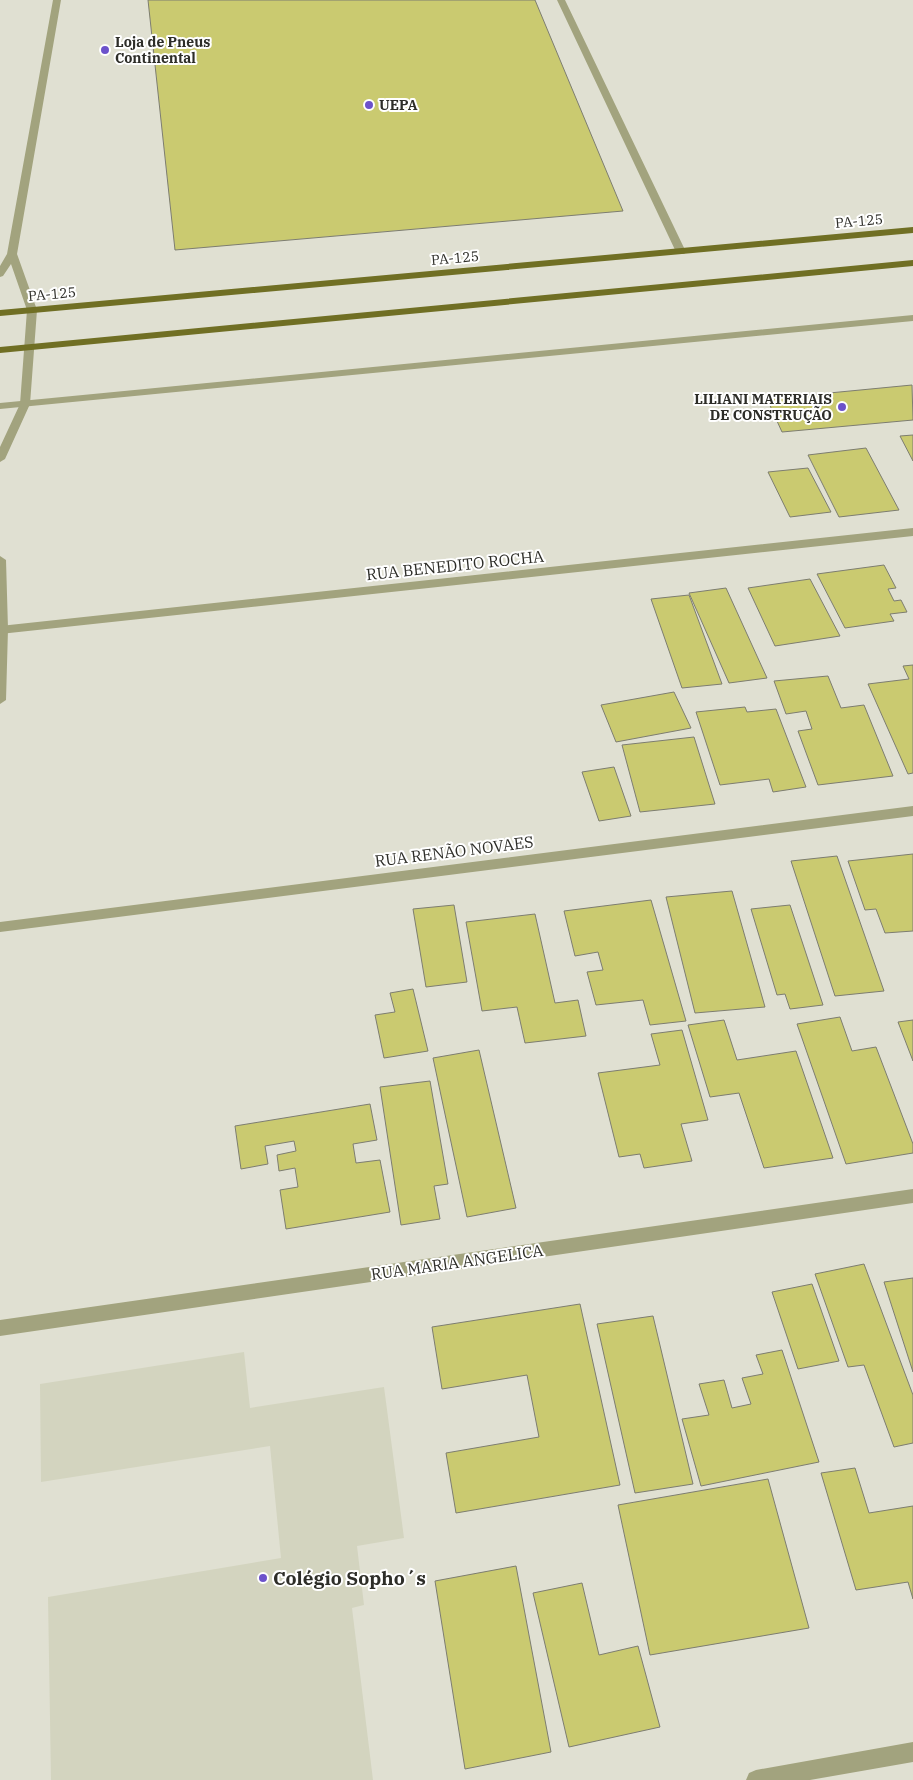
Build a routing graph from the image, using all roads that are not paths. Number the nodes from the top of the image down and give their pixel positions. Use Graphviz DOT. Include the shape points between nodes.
graph roads {
  1 [pos="57,0"];
  2 [pos="561,0"];
  3 [pos="913,230"];
  4 [pos="682,252"];
  5 [pos="12,254"];
  6 [pos="913,263"];
  7 [pos="0,274"];
  8 [pos="32,310"];
  9 [pos="0,313"];
  10 [pos="913,318"];
  11 [pos="29,346"];
  12 [pos="0,350"];
  13 [pos="25,404"];
  14 [pos="0,406"];
  15 [pos="0,459"];
  16 [pos="913,532"];
  17 [pos="0,560"];
  18 [pos="1,630"];
  19 [pos="0,700"];
  20 [pos="913,811"];
  21 [pos="0,926"];
  22 [pos="913,1196"];
  23 [pos="0,1328"];
  24 [pos="913,1752"];
  25 [pos="756,1780"];
  1 -- 5 [label="street"];
  2 -- 4 [label="street"];
  3 -- 4 [label="main road, PA-125 / PA-125"];
  4 -- 8 [label="main road, PA-125 / PA-125"];
  5 -- 7 [label="street"];
  5 -- 8 [label="street"];
  6 -- 11 [label="main road"];
  8 -- 9 [label="main road, PA-125 / PA-125"];
  8 -- 11 [label="street"];
  10 -- 13 [label="street"];
  11 -- 12 [label="main road"];
  11 -- 13 [label="street"];
  13 -- 14 [label="street"];
  13 -- 15 [label="street"];
  16 -- 18 [label="street, RUA BENEDITO ROCHA"];
  17 -- 18 [label="street"];
  18 -- 19 [label="street"];
  20 -- 21 [label="street, RUA RENÃO NOVAES"];
  22 -- 23 [label="street, RUA MARIA ANGELICA"];
  24 -- 25 [label="street"];
}
